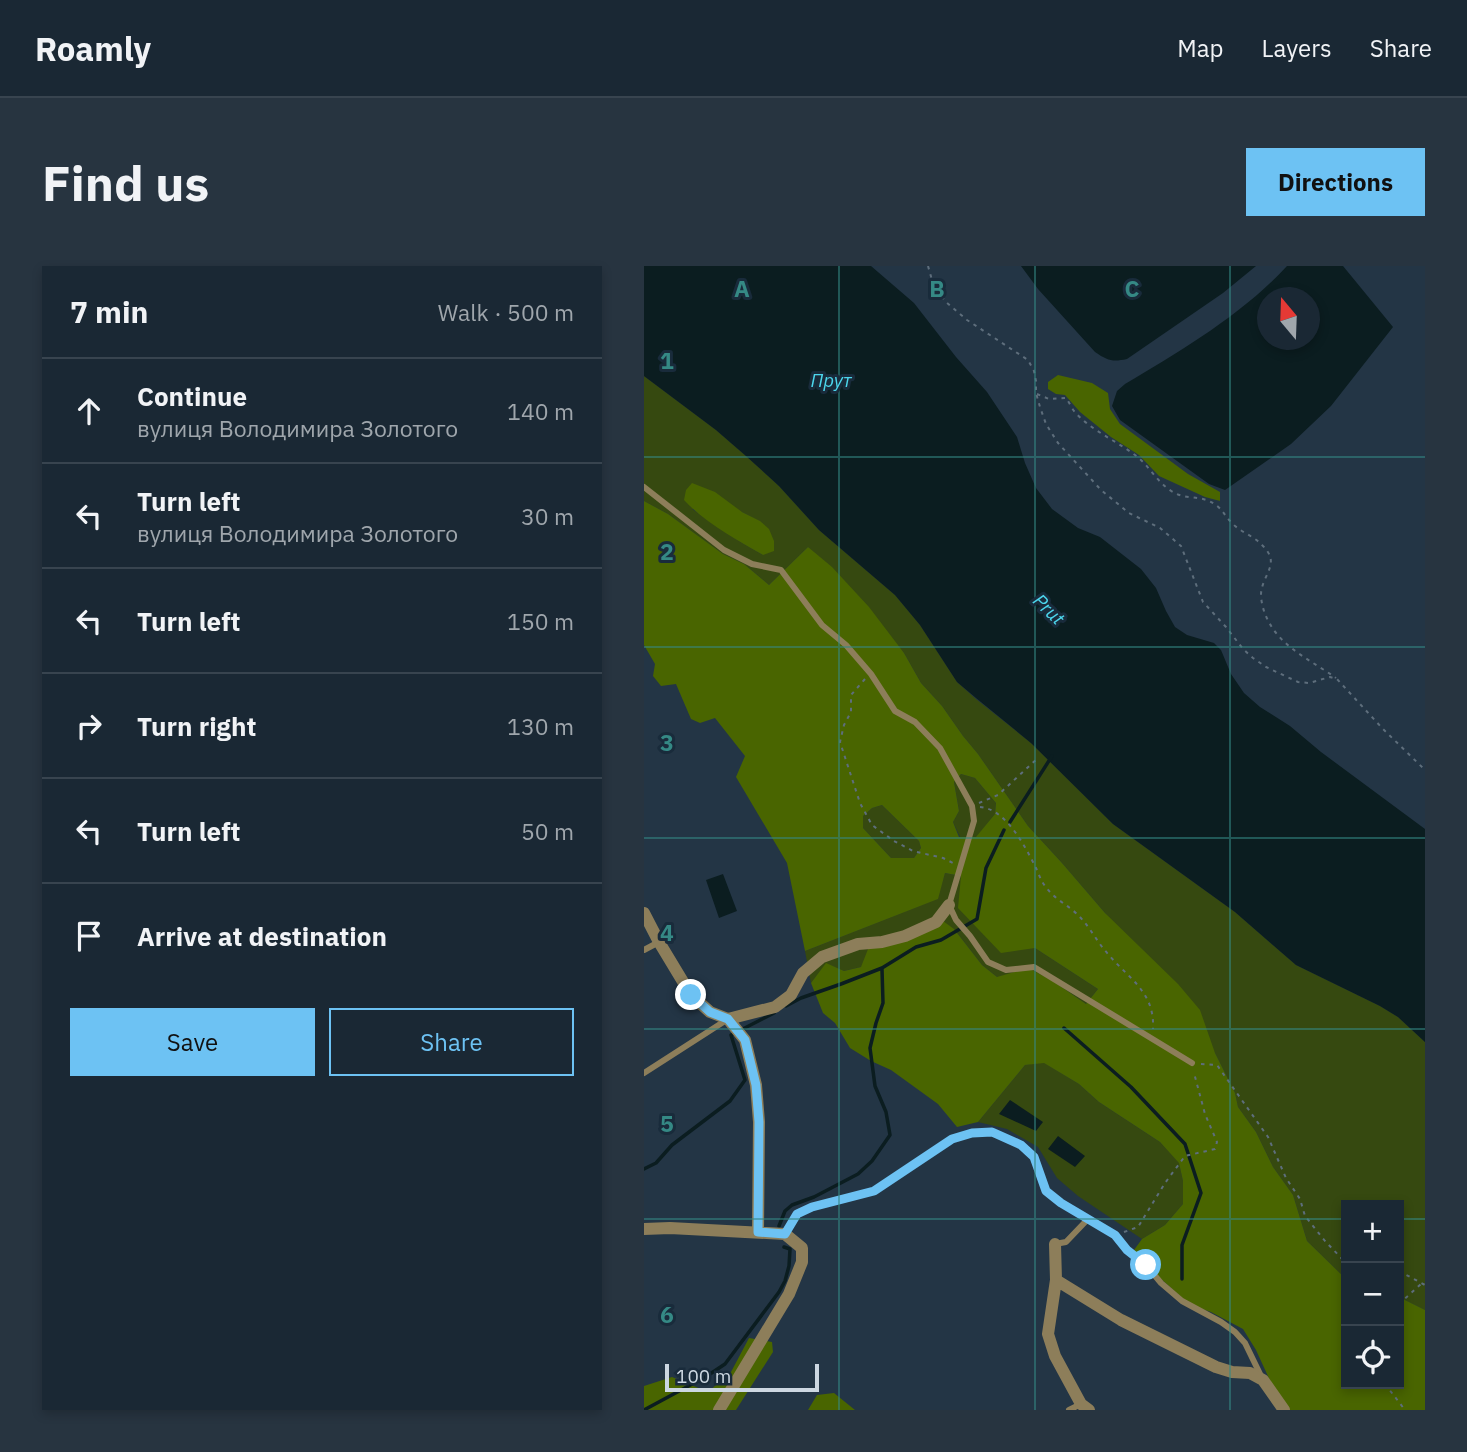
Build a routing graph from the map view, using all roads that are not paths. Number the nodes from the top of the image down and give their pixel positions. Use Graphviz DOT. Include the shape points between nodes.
graph roads {
  1 [pos="644,487"];
  2 [pos="949,905"];
  3 [pos="644,913"];
  4 [pos="659,942"];
  5 [pos="644,950"];
  6 [pos="730,1021"];
  7 [pos="1192,1063"];
  8 [pos="644,1073"];
  9 [pos="952,1139"];
  10 [pos="1087,1220"];
  11 [pos="644,1229"];
  12 [pos="758,1232"];
  13 [pos="1055,1244"];
  14 [pos="1056,1280"];
  15 [pos="1263,1380"];
  16 [pos="1080,1408"];
  17 [pos="719,1410"];
  18 [pos="1284,1410"];
  1 -- 2 [label="lane" via="724,550 752,564 781,570 822,625 871,674 894,711 915,722 940,748 972,806 974,821"];
  2 -- 6 [label="street" via="936,922 905,936 858,944 822,957 803,973 791,995 775,1006"];
  2 -- 7 [label="lane" via="988,962 1006,970 1034,967"];
  3 -- 4 [label="street"];
  4 -- 5 [label="lane"];
  4 -- 6 [label="street" via="691,995 710,1012"];
  6 -- 8 [label="lane"];
  6 -- 12 [label="street" via="745,1040 756,1085"];
  9 -- 10 [label="lane" via="992,1132 1021,1145 1034,1157 1046,1191"];
  10 -- 13 [label="lane" via="1066,1242"];
  10 -- 15 [label="lane" via="1115,1235 1182,1301 1235,1332"];
  11 -- 12 [label="street"];
  12 -- 17 [label="street" via="785,1234 802,1248 802,1262 789,1294"];
  13 -- 14 [label="street"];
  14 -- 15 [label="street" via="1121,1320 1216,1367"];
  14 -- 16 [label="street" via="1048,1334"];
  15 -- 18 [label="street"];
}
